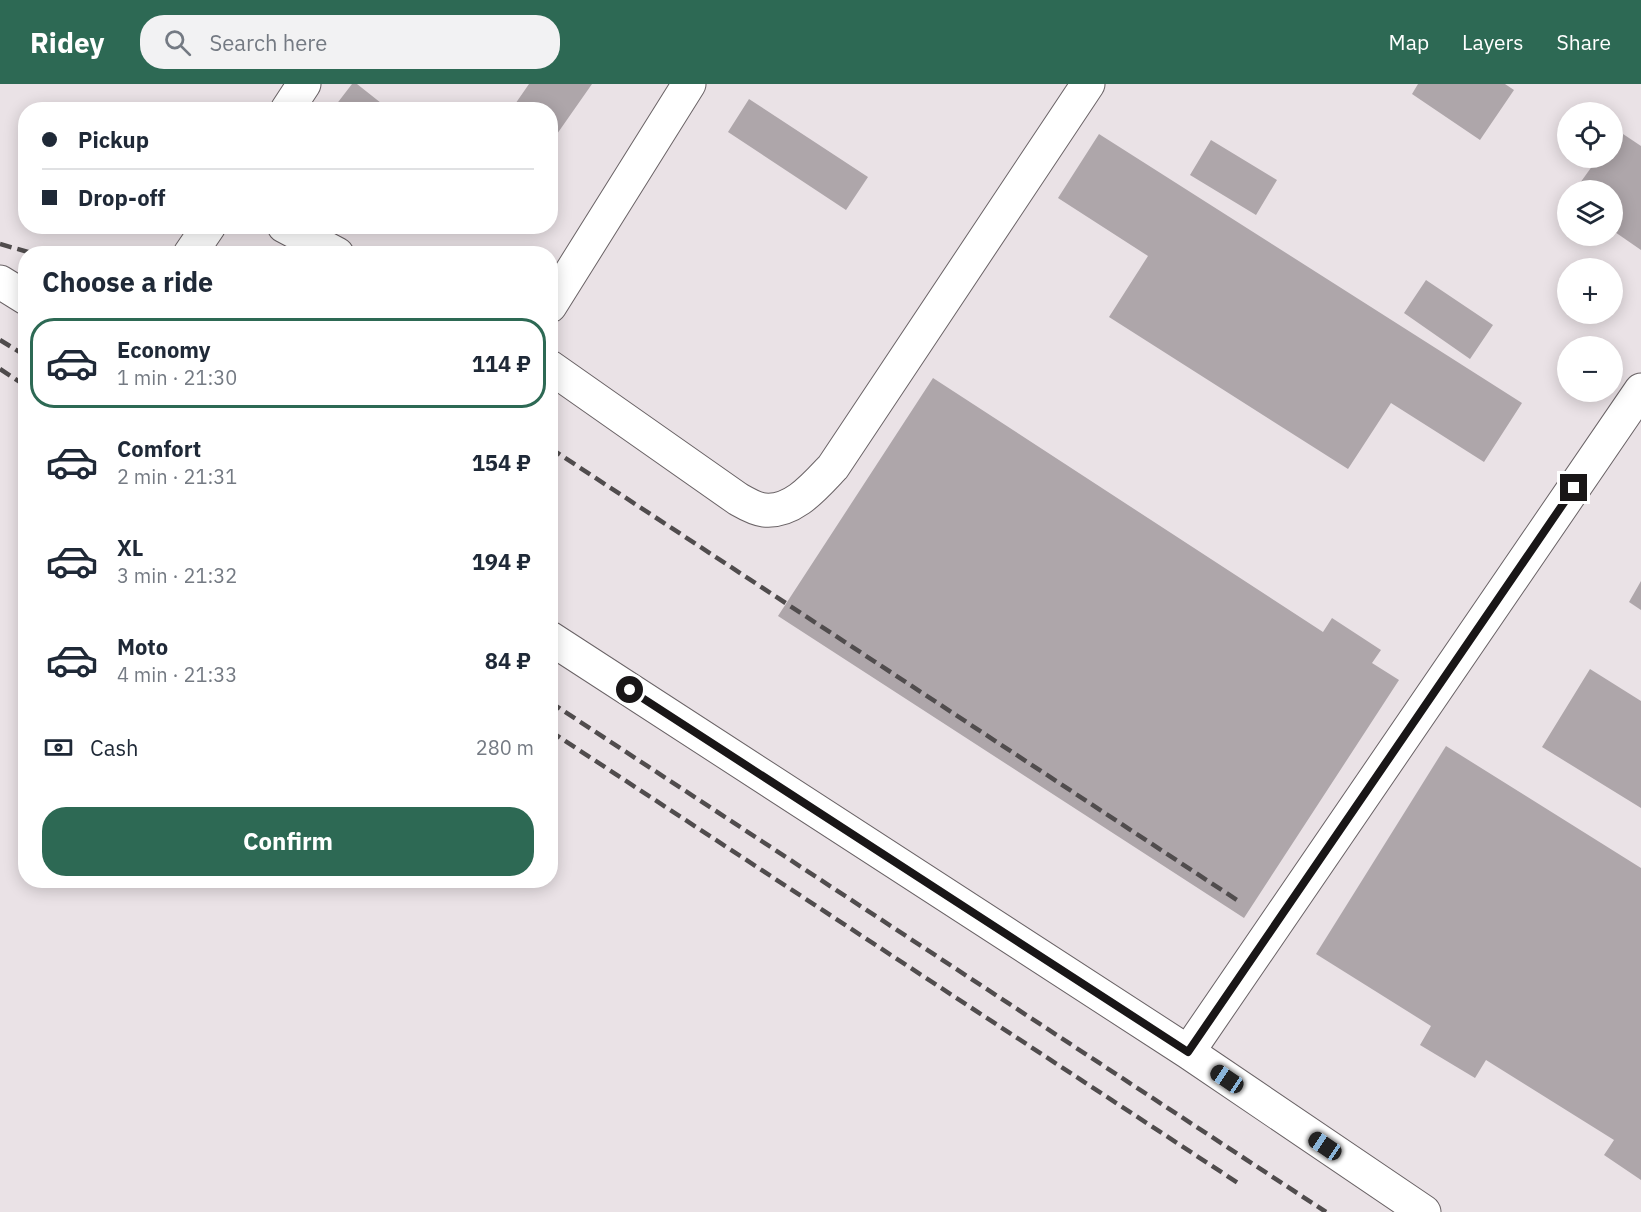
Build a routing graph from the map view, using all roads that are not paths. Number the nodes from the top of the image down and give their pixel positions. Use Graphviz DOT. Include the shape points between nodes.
graph roads {
  1 [pos="304,84"];
  2 [pos="689,84"];
  3 [pos="1088,84"];
  4 [pos="292,102"];
  5 [pos="299,234"];
  6 [pos="322,246"];
  7 [pos="0,282"];
  8 [pos="18,293"];
  9 [pos="558,293"];
  10 [pos="558,373"];
  11 [pos="1641,390"];
  12 [pos="558,643"];
  13 [pos="1188,1052"];
  14 [pos="1424,1212"];
  1 -- 4 [label="lane"];
  2 -- 9 [label="lane"];
  3 -- 10 [label="lane" via="833,467 811,491 785,508 763,510 738,499"];
  5 -- 6 [label="lane"];
  7 -- 8 [label="lane"];
  11 -- 13 [label="lane"];
  12 -- 13 [label="lane"];
  13 -- 14 [label="lane"];
}
